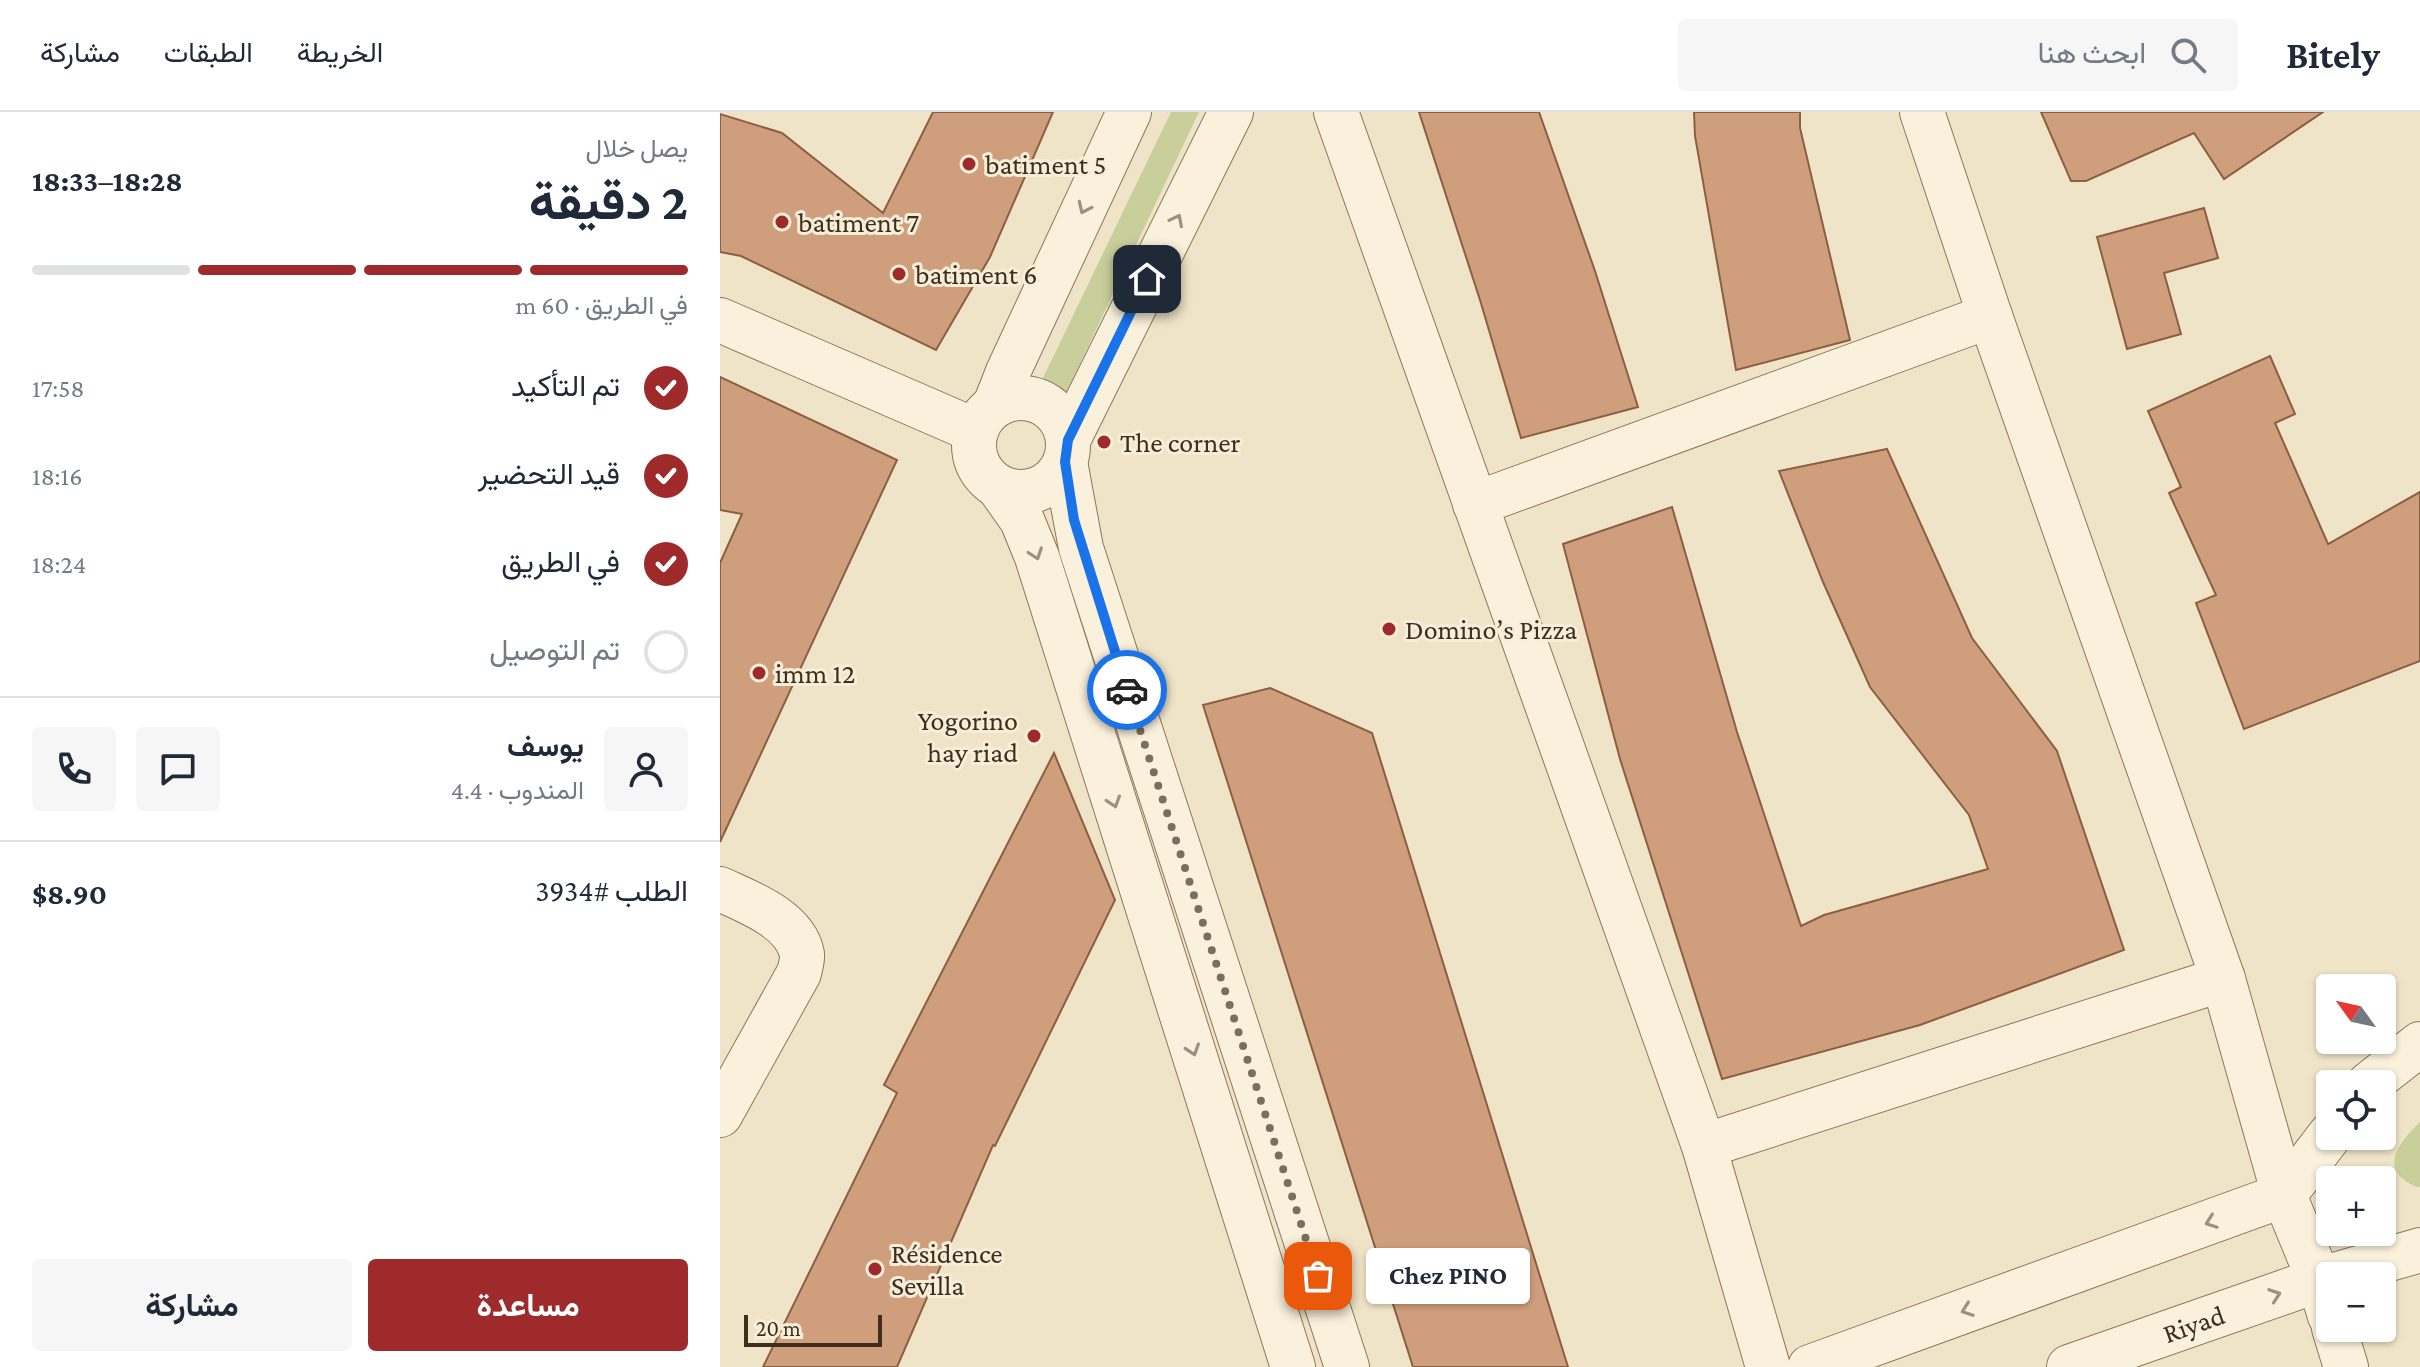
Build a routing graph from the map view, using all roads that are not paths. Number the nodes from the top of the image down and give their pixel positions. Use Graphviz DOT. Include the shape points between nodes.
graph roads {
  1 [pos="1129,112"];
  2 [pos="1231,112"];
  3 [pos="1336,112"];
  4 [pos="1922,112"];
  5 [pos="1990,316"];
  6 [pos="720,320"];
  7 [pos="986,418"];
  8 [pos="1066,451"];
  9 [pos="998,486"];
  10 [pos="1475,504"];
  11 [pos="720,889"];
  12 [pos="2223,979"];
  13 [pos="2420,1044"];
  14 [pos="2387,1070"];
  15 [pos="720,1115"];
  16 [pos="1704,1146"];
  17 [pos="2318,1150"];
  18 [pos="2284,1195"];
  19 [pos="2420,1250"];
  20 [pos="2316,1262"];
  21 [pos="2390,1262"];
  22 [pos="2316,1291"];
  23 [pos="2338,1342"];
  24 [pos="1293,1367"];
  25 [pos="1347,1367"];
  26 [pos="1768,1367"];
  27 [pos="1810,1367"];
  28 [pos="2069,1367"];
  29 [pos="2346,1367"];
  1 -- 7 [label="street, one-way"];
  8 -- 2 [label="street, one-way"];
  3 -- 10 [label="street"];
  4 -- 5 [label="street"];
  5 -- 10 [label="street"];
  5 -- 12 [label="street"];
  6 -- 7 [label="street"];
  7 -- 8 [label="street" via="1013,398 1032,399 1050,407 1062,422"];
  7 -- 9 [label="street" via="973,447 977,463"];
  8 -- 9 [label="street" via="1057,476 1044,486 1013,492"];
  8 -- 25 [label="street" via="1081,548"];
  9 -- 24 [label="street, one-way" via="1022,520 1037,557"];
  10 -- 16 [label="street"];
  11 -- 15 [label="street" via="788,927 802,954 799,973"];
  12 -- 16 [label="street"];
  12 -- 18 [label="street"];
  13 -- 14 [label="street"];
  16 -- 26 [label="street"];
  17 -- 18 [label="street"];
  18 -- 20 [label="street"];
  18 -- 27 [label="street, one-way"];
  19 -- 21 [label="street, Riyad"];
  28 -- 22 [label="street, Riyad, one-way"];
  23 -- 29 [label="street"];
}
